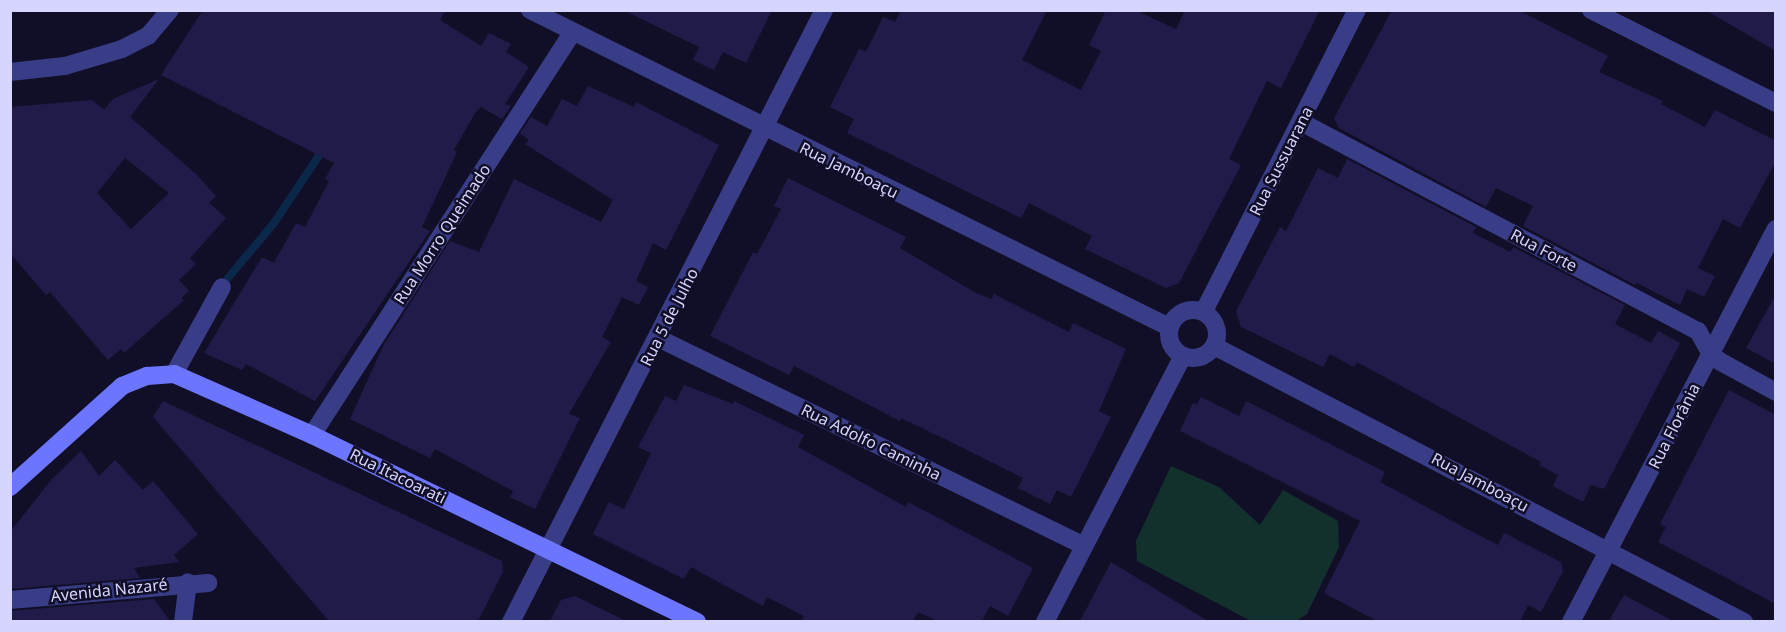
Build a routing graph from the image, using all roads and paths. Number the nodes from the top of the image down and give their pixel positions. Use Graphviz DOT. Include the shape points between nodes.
graph roads {
  1 [pos="170,10"];
  2 [pos="824,10"];
  3 [pos="1357,10"];
  4 [pos="1591,10"];
  5 [pos="532,11"];
  6 [pos="571,34"];
  7 [pos="10,72"];
  8 [pos="1776,103"];
  9 [pos="1301,122"];
  10 [pos="762,128"];
  11 [pos="1776,230"];
  12 [pos="222,287"];
  13 [pos="1203,311"];
  14 [pos="1169,327"];
  15 [pos="658,338"];
  16 [pos="1214,346"];
  17 [pos="1711,354"];
  18 [pos="1183,356"];
  19 [pos="174,374"];
  20 [pos="1776,392"];
  21 [pos="312,435"];
  22 [pos="10,487"];
  23 [pos="1083,545"];
  24 [pos="548,549"];
  25 [pos="1609,550"];
  26 [pos="188,582"];
  27 [pos="208,583"];
  28 [pos="10,600"];
  29 [pos="183,621"];
  30 [pos="511,621"];
  31 [pos="697,621"];
  32 [pos="1045,621"];
  33 [pos="1570,621"];
  34 [pos="1743,621"];
  1 -- 7 [label="street" via="148,36 122,49 64,66"];
  2 -- 10 [label="street, Rua 5 de Julho"];
  3 -- 9 [label="street, Rua Sussuarana"];
  4 -- 8 [label="street"];
  5 -- 6 [label="street, Rua Jamboaçu"];
  6 -- 10 [label="street, Rua Jamboaçu"];
  6 -- 21 [label="street, Rua Morro Queimado"];
  9 -- 13 [label="street, Rua Sussuarana"];
  9 -- 17 [label="street, Rua Forte" via="1698,331"];
  10 -- 14 [label="street, Rua Jamboaçu"];
  10 -- 15 [label="street, Rua 5 de Julho"];
  11 -- 17 [label="street, Rua Florânia"];
  12 -- 19 [label="street"];
  13 -- 14 [label="street" via="1183,311"];
  13 -- 16 [label="street" via="1216,327"];
  14 -- 18 [label="street" via="1169,342"];
  15 -- 23 [label="street, Rua Adolfo Caminha"];
  15 -- 24 [label="street, Rua 5 de Julho"];
  16 -- 18 [label="street" via="1199,357"];
  16 -- 25 [label="street, Rua Jamboaçu"];
  17 -- 20 [label="street, Rua Forte"];
  17 -- 25 [label="street, Rua Florânia"];
  18 -- 23 [label="street"];
  19 -- 21 [label="street, Rua Itacoarati"];
  19 -- 22 [label="street" via="133,381 96,407"];
  21 -- 24 [label="street, Rua Itacoarati"];
  23 -- 32 [label="street"];
  24 -- 30 [label="street, Rua 5 de Julho"];
  24 -- 31 [label="street, Rua Itacoarati"];
  25 -- 33 [label="street, Rua Florânia"];
  25 -- 34 [label="street, Rua Jamboaçu"];
  26 -- 27 [label="street, Avenida Nazaré"];
  26 -- 28 [label="street, Avenida Nazaré"];
  26 -- 29 [label="street"];
}
